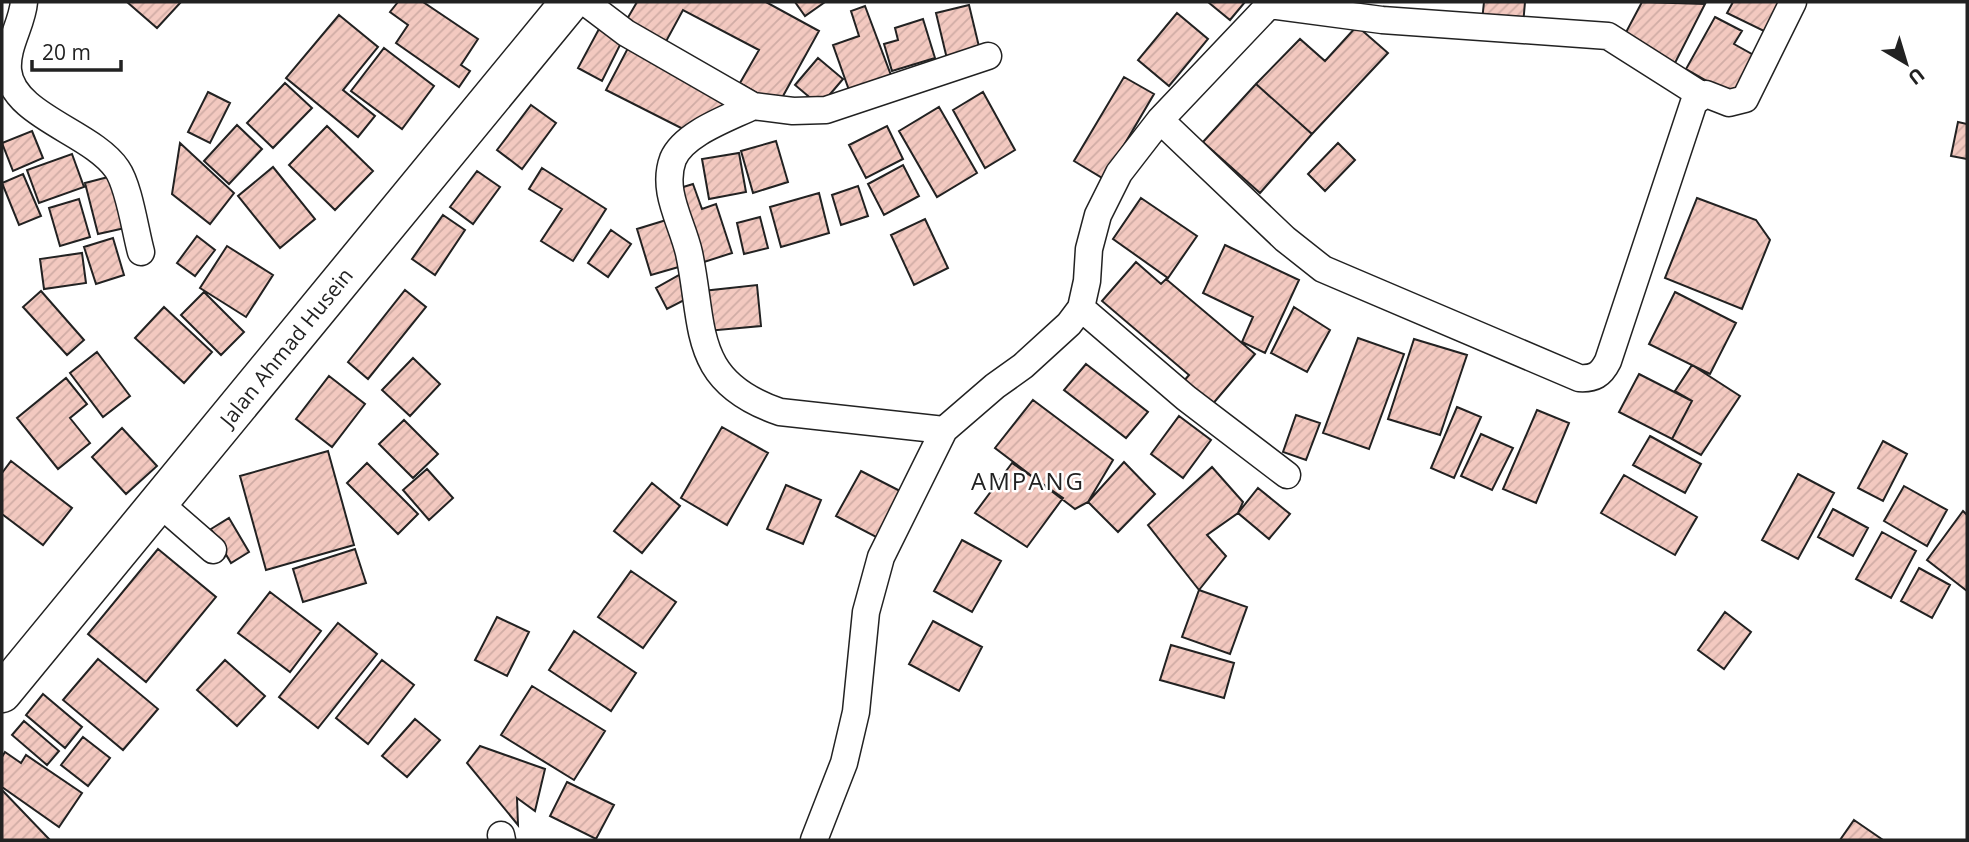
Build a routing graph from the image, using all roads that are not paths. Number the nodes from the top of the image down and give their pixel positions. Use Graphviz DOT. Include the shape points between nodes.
graph roads {
  1 [pos="24,2"];
  2 [pos="570,2"];
  3 [pos="585,2"];
  4 [pos="1793,2"];
  5 [pos="1270,3"];
  6 [pos="988,56"];
  7 [pos="1700,95"];
  8 [pos="752,106"];
  9 [pos="1160,120"];
  10 [pos="141,252"];
  11 [pos="1081,308"];
  12 [pos="944,430"];
  13 [pos="1287,475"];
  14 [pos="159,503"];
  15 [pos="213,550"];
  16 [pos="2,693"];
  17 [pos="814,840"];
  1 -- 10 [label="street" via="8,54 12,88 24,101 94,146 119,171"];
  2 -- 14 [label="main road, Jalan Ahmad Husein"];
  3 -- 8 [label="street" via="626,33"];
  4 -- 7 [label="street" via="1745,99 1730,103"];
  5 -- 7 [label="street" via="1382,20 1608,36"];
  5 -- 9 [label="street"];
  6 -- 8 [label="street" via="826,110"];
  7 -- 9 [label="street" via="1689,114 1608,362 1590,379 1323,269"];
  8 -- 12 [label="street" via="691,139 674,156 668,175 688,251 698,326 714,365 739,392 780,412"];
  9 -- 11 [label="street" via="1106,195 1089,248"];
  11 -- 12 [label="street" via="1023,366"];
  11 -- 13 [label="street" via="1186,398"];
  12 -- 17 [label="street" via="881,557 866,611 856,712 844,763"];
  14 -- 15 [label="street"];
  14 -- 16 [label="main road, Jalan Ahmad Husein"];
}
